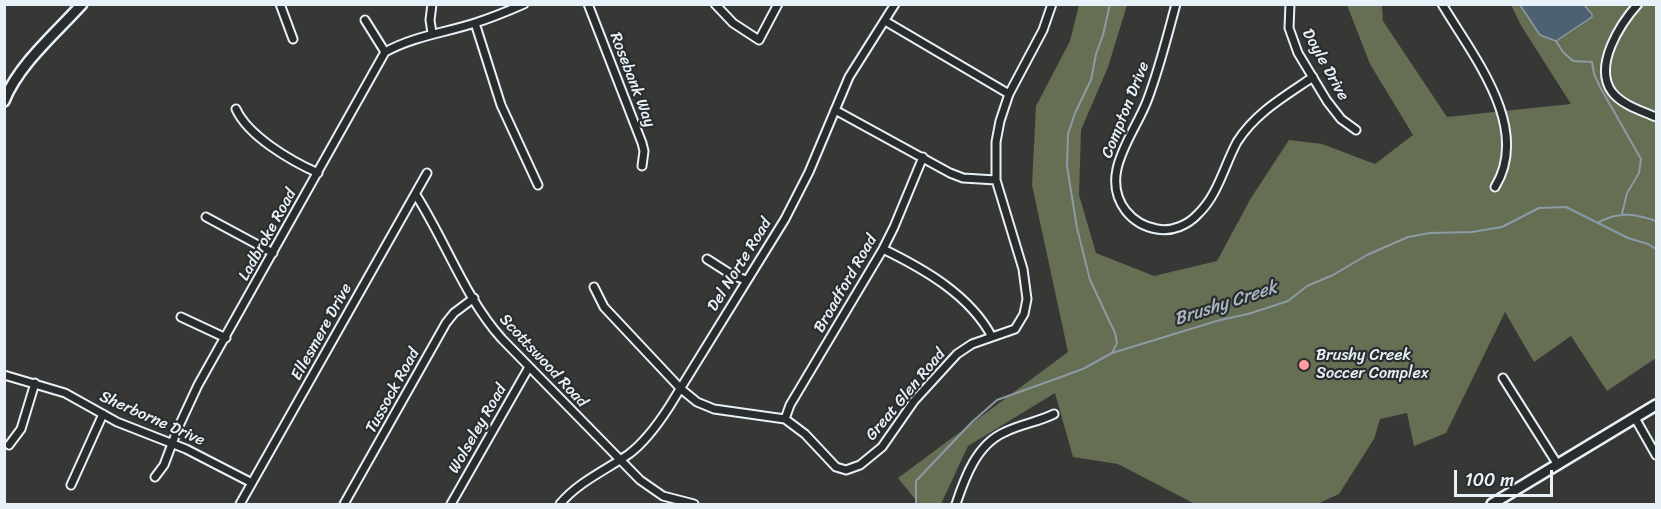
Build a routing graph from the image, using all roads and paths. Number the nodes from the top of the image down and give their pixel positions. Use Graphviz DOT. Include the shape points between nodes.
graph roads {
  1 [pos="82,4"];
  2 [pos="280,4"];
  3 [pos="432,4"];
  4 [pos="524,4"];
  5 [pos="588,4"];
  6 [pos="715,4"];
  7 [pos="778,4"];
  8 [pos="895,4"];
  9 [pos="1052,4"];
  10 [pos="1176,4"];
  11 [pos="1290,4"];
  12 [pos="1442,4"];
  13 [pos="1638,4"];
  14 [pos="365,20"];
  15 [pos="885,21"];
  16 [pos="476,23"];
  17 [pos="432,33"];
  18 [pos="293,39"];
  19 [pos="385,52"];
  20 [pos="1313,77"];
  21 [pos="7,90"];
  22 [pos="1009,94"];
  23 [pos="4,101"];
  24 [pos="236,109"];
  25 [pos="836,110"];
  26 [pos="1656,117"];
  27 [pos="1356,130"];
  28 [pos="922,157"];
  29 [pos="642,166"];
  30 [pos="318,173"];
  31 [pos="427,173"];
  32 [pos="996,180"];
  33 [pos="538,185"];
  34 [pos="1495,187"];
  35 [pos="416,195"];
  36 [pos="206,217"];
  37 [pos="883,249"];
  38 [pos="273,253"];
  39 [pos="707,259"];
  40 [pos="747,280"];
  41 [pos="594,288"];
  42 [pos="474,298"];
  43 [pos="181,317"];
  44 [pos="992,337"];
  45 [pos="226,338"];
  46 [pos="529,367"];
  47 [pos="4,375"];
  48 [pos="1503,378"];
  49 [pos="34,383"];
  50 [pos="681,388"];
  51 [pos="1656,405"];
  52 [pos="103,414"];
  53 [pos="1054,414"];
  54 [pos="1635,418"];
  55 [pos="785,419"];
  56 [pos="172,443"];
  57 [pos="9,445"];
  58 [pos="1656,455"];
  59 [pos="620,460"];
  60 [pos="1558,465"];
  61 [pos="155,477"];
  62 [pos="252,483"];
  63 [pos="71,485"];
  64 [pos="240,504"];
  65 [pos="344,504"];
  66 [pos="451,504"];
  67 [pos="560,504"];
  68 [pos="694,504"];
  69 [pos="956,504"];
  70 [pos="1492,504"];
  1 -- 21 [label="main road"];
  2 -- 18 [label="street"];
  3 -- 17 [label="street"];
  4 -- 16 [label="street"];
  5 -- 29 [label="street, Rosebank Way" via="642,143"];
  6 -- 7 [label="street" via="733,23 759,40"];
  8 -- 15 [label="street, Del Norte Road"];
  9 -- 22 [label="street, Great Glen Road" via="1043,30"];
  10 -- 20 [label="street, Compton Drive" via="1147,102 1121,156 1115,179 1124,208 1145,226 1172,229 1196,217 1210,200 1236,144 1249,126 1270,106"];
  11 -- 20 [label="street, Doyle Drive" via="1291,35"];
  12 -- 34 [label="street" via="1504,118 1507,153"];
  13 -- 26 [label="street" via="1612,45 1606,79 1617,98"];
  14 -- 19 [label="street"];
  15 -- 22 [label="street"];
  15 -- 25 [label="street, Del Norte Road" via="849,77"];
  16 -- 17 [label="street"];
  16 -- 33 [label="street" via="501,105"];
  17 -- 19 [label="street"];
  19 -- 30 [label="street, Ladbroke Road"];
  20 -- 27 [label="street, Doyle Drive" via="1341,119"];
  21 -- 23 [label="main road"];
  22 -- 32 [label="street, Great Glen Road" via="997,134"];
  24 -- 30 [label="street" via="243,122 265,141"];
  25 -- 28 [label="street"];
  25 -- 40 [label="street, Del Norte Road" via="796,199"];
  28 -- 32 [label="street" via="958,176"];
  28 -- 37 [label="street, Broadford Road"];
  30 -- 38 [label="street, Ladbroke Road"];
  31 -- 35 [label="street, Ellesmere Drive"];
  32 -- 44 [label="street, Great Glen Road" via="1023,269 1027,299 1019,325"];
  35 -- 42 [label="street, Scottswood Road"];
  35 -- 62 [label="street, Ellesmere Drive"];
  36 -- 38 [label="street"];
  37 -- 44 [label="street" via="949,288 978,315"];
  37 -- 55 [label="street, Broadford Road"];
  38 -- 45 [label="street, Ladbroke Road"];
  39 -- 40 [label="street"];
  40 -- 50 [label="street, Del Norte Road"];
  41 -- 50 [label="street" via="604,307"];
  42 -- 46 [label="street, Scottswood Road" via="492,327"];
  42 -- 65 [label="street, Tussock Road" via="446,323"];
  43 -- 45 [label="street"];
  44 -- 55 [label="street, Great Glen Road" via="957,354 914,401 882,447 851,469 832,464"];
  45 -- 56 [label="street, Ladbroke Road"];
  46 -- 59 [label="street, Scottswood Road"];
  46 -- 66 [label="street, Wolseley Road"];
  47 -- 49 [label="street, Sherborne Drive"];
  48 -- 60 [label="street"];
  49 -- 52 [label="street, Sherborne Drive" via="65,393"];
  49 -- 57 [label="street" via="21,429"];
  50 -- 55 [label="street" via="697,402 714,409"];
  50 -- 59 [label="street, Del Norte Road" via="653,429"];
  51 -- 54 [label="main road"];
  52 -- 56 [label="street, Sherborne Drive"];
  52 -- 63 [label="street"];
  53 -- 69 [label="street" via="1004,432 987,444 973,463"];
  54 -- 58 [label="street"];
  54 -- 60 [label="main road"];
  56 -- 61 [label="street, Ladbroke Road"];
  56 -- 62 [label="street, Sherborne Drive"];
  59 -- 67 [label="street, Del Norte Road"];
  59 -- 68 [label="street, Scottswood Road" via="654,491"];
  60 -- 70 [label="main road"];
  62 -- 64 [label="street, Ellesmere Drive"];
}
